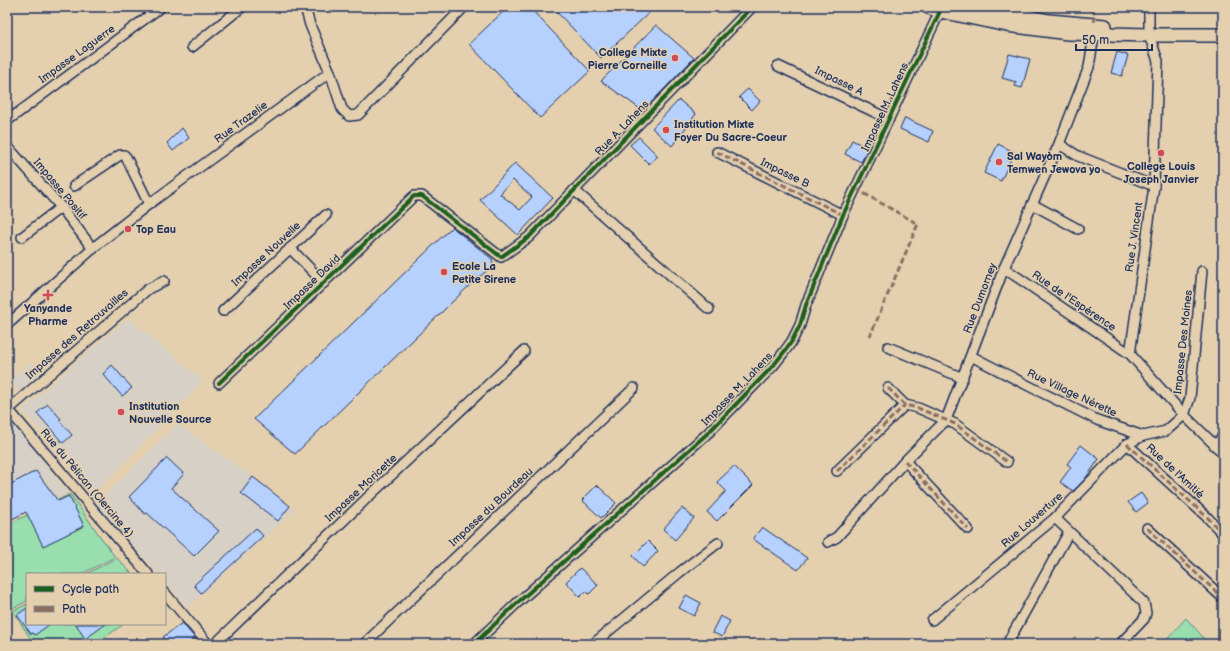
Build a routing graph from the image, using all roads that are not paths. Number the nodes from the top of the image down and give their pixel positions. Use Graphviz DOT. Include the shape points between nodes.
graph roads {
  1 [pos="161,7"];
  2 [pos="242,7"];
  3 [pos="305,7"];
  4 [pos="464,7"];
  5 [pos="752,7"];
  6 [pos="979,7"];
  7 [pos="1149,7"];
  8 [pos="937,8"];
  9 [pos="1009,10"];
  10 [pos="1223,26"];
  11 [pos="1094,30"];
  12 [pos="1149,31"];
  13 [pos="1223,35"];
  14 [pos="192,47"];
  15 [pos="778,66"];
  16 [pos="330,72"];
  17 [pos="889,119"];
  18 [pos="7,120"];
  19 [pos="1059,144"];
  20 [pos="7,146"];
  21 [pos="717,152"];
  22 [pos="74,186"];
  23 [pos="1154,186"];
  24 [pos="574,190"];
  25 [pos="418,196"];
  26 [pos="149,204"];
  27 [pos="1032,204"];
  28 [pos="61,207"];
  29 [pos="326,215"];
  30 [pos="843,215"];
  31 [pos="1078,229"];
  32 [pos="22,237"];
  33 [pos="290,248"];
  34 [pos="93,249"];
  35 [pos="1004,268"];
  36 [pos="1202,271"];
  37 [pos="164,281"];
  38 [pos="324,284"];
  39 [pos="709,309"];
  40 [pos="223,311"];
  41 [pos="7,324"];
  42 [pos="888,347"];
  43 [pos="524,351"];
  44 [pos="1130,354"];
  45 [pos="971,356"];
  46 [pos="963,378"];
  47 [pos="219,383"];
  48 [pos="634,388"];
  49 [pos="888,388"];
  50 [pos="905,405"];
  51 [pos="8,409"];
  52 [pos="1184,415"];
  53 [pos="946,420"];
  54 [pos="1144,436"];
  55 [pos="1223,436"];
  56 [pos="1127,444"];
  57 [pos="1215,446"];
  58 [pos="1223,453"];
  59 [pos="905,461"];
  60 [pos="1007,462"];
  61 [pos="838,471"];
  62 [pos="1055,518"];
  63 [pos="1148,528"];
  64 [pos="968,529"];
  65 [pos="1069,532"];
  66 [pos="1223,534"];
  67 [pos="828,542"];
  68 [pos="718,543"];
  69 [pos="147,573"];
  70 [pos="166,594"];
  71 [pos="1223,598"];
  72 [pos="932,620"];
  73 [pos="208,644"];
  74 [pos="215,644"];
  75 [pos="364,644"];
  76 [pos="474,644"];
  77 [pos="593,644"];
  78 [pos="1007,644"];
  79 [pos="1120,644"];
  1 -- 18 [label="street, Impasse Laguerre"];
  2 -- 14 [label="street"];
  3 -- 16 [label="street"];
  4 -- 16 [label="street" via="358,115 348,116 342,109"];
  5 -- 24 [label="street, Rue A. Lahens"];
  6 -- 9 [label="main road"];
  7 -- 12 [label="street, Rue J. Vincent"];
  8 -- 11 [label="main road" via="1007,26 1068,33"];
  8 -- 17 [label="street, Impasse M. Lahens"];
  9 -- 11 [label="main road"];
  10 -- 12 [label="main road"];
  11 -- 12 [label="main road"];
  11 -- 19 [label="street, Rue Dumorney" via="1089,67"];
  12 -- 13 [label="main road"];
  12 -- 23 [label="street, Rue J. Vincent" via="1158,61"];
  15 -- 17 [label="street, Impasse A"];
  16 -- 26 [label="street, Rue Trazelie"];
  17 -- 30 [label="street, Impasse M. Lahens"];
  19 -- 23 [label="street" via="1078,156"];
  19 -- 27 [label="street, Rue Dumorney"];
  20 -- 28 [label="street, Impasse Positif"];
  21 -- 30 [label="street, Impasse B"];
  22 -- 26 [label="street, Impasse Positif" via="120,155 124,155"];
  23 -- 44 [label="street, Rue J. Vincent"];
  24 -- 25 [label="street, Rue A. Lahens" via="529,237 501,257 422,196"];
  24 -- 39 [label="street"];
  25 -- 38 [label="street, Impasse David" via="414,196"];
  26 -- 34 [label="street, Rue Trazelie"];
  27 -- 31 [label="street"];
  27 -- 35 [label="street, Rue Dumorney"];
  28 -- 32 [label="street"];
  28 -- 34 [label="street, Impasse Positif"];
  29 -- 33 [label="street, Impasse Nouvelle"];
  30 -- 76 [label="street, Impasse M. Lahens" via="800,325 774,366 709,432"];
  33 -- 38 [label="street"];
  33 -- 40 [label="street, Impasse Nouvelle"];
  34 -- 41 [label="street, Rue Trazelie"];
  35 -- 44 [label="street, Rue de l'Espérence"];
  35 -- 45 [label="street, Rue Dumorney"];
  36 -- 52 [label="street, Impasse Des Moines" via="1190,398"];
  37 -- 51 [label="street, Impasse des Retrouvailles" via="148,288"];
  38 -- 47 [label="street, Impasse David"];
  42 -- 46 [label="street"];
  43 -- 74 [label="street, Impasse Moricette"];
  44 -- 52 [label="street, Rue de l'Espérence"];
  45 -- 46 [label="street, Rue Dumorney"];
  45 -- 54 [label="street, Rue Village Nérette" via="1097,420"];
  46 -- 53 [label="street, Rue Dumorney"];
  48 -- 75 [label="street, Impasse du Bourdeau"];
  49 -- 50 [label="street"];
  50 -- 53 [label="street"];
  50 -- 61 [label="street"];
  51 -- 69 [label="street, Rue du Pélican (Clercine 4)"];
  52 -- 54 [label="street" via="1166,431"];
  52 -- 57 [label="street, Rue de l'Espérence"];
  53 -- 59 [label="street, Rue Dumorney"];
  53 -- 60 [label="street"];
  54 -- 56 [label="street, Rue Louverture"];
  55 -- 57 [label="street"];
  56 -- 62 [label="street, Rue Louverture"];
  56 -- 66 [label="street, Rue de l'Amitié"];
  57 -- 58 [label="street, Rue de l'Espérence"];
  59 -- 64 [label="street"];
  59 -- 67 [label="street, Rue Dumorney" via="837,537"];
  62 -- 65 [label="street"];
  62 -- 72 [label="street, Rue Louverture"];
  63 -- 71 [label="street"];
  65 -- 78 [label="street"];
  65 -- 79 [label="street" via="1144,603 1144,619"];
  68 -- 77 [label="street"];
  70 -- 73 [label="street"];
}
